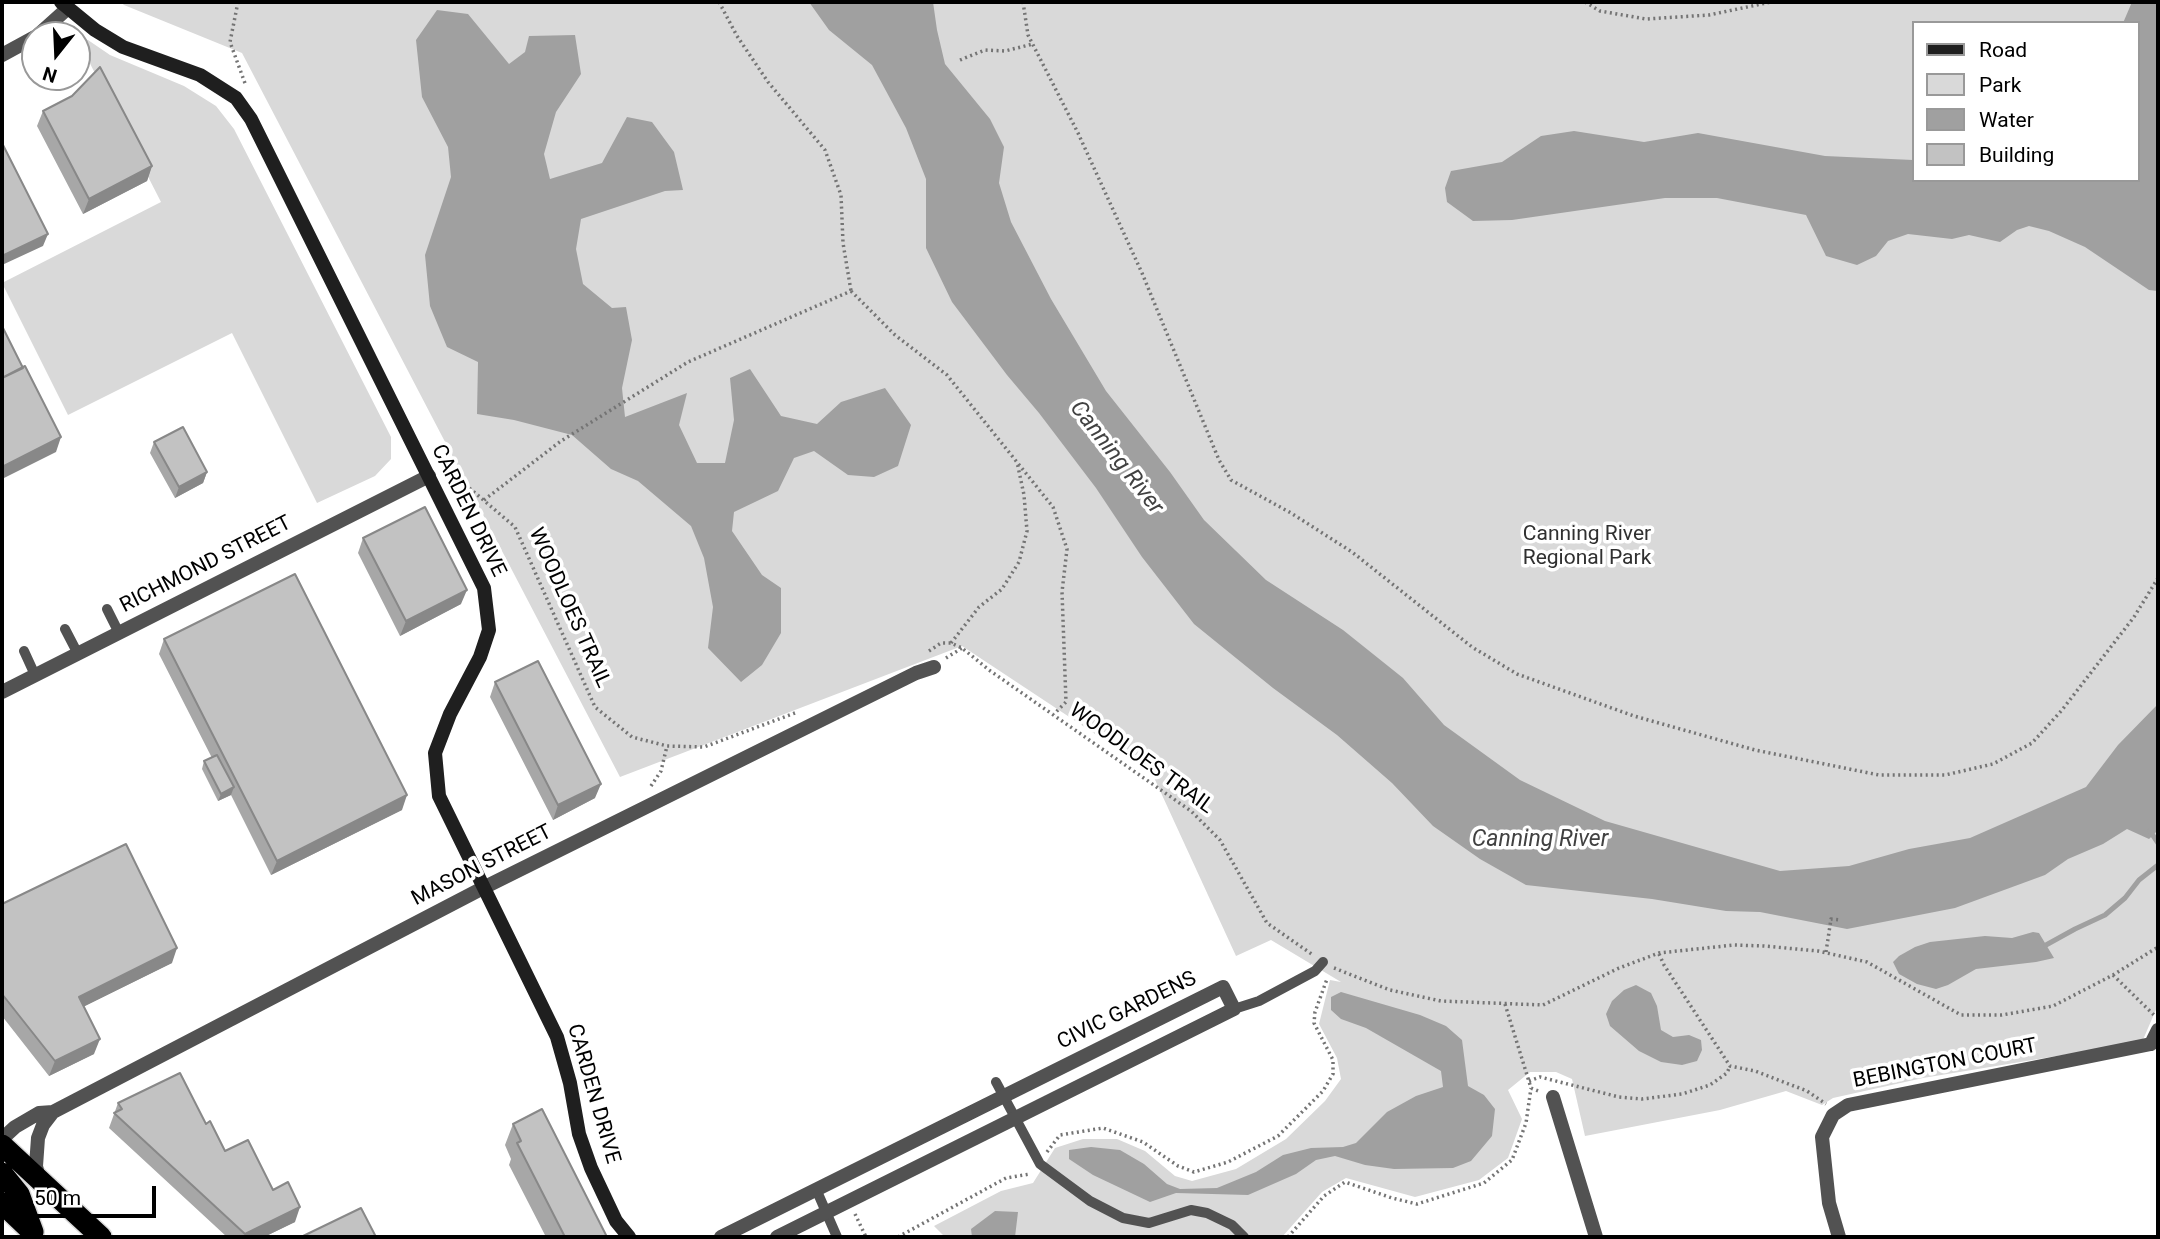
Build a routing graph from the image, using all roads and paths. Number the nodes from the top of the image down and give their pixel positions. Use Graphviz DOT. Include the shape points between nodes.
graph roads {
  1 [pos="238,2"];
  2 [pos="719,2"];
  3 [pos="1023,2"];
  4 [pos="1585,2"];
  5 [pos="1771,2"];
  6 [pos="64,5"];
  7 [pos="50,21"];
  8 [pos="1033,44"];
  9 [pos="21,45"];
  10 [pos="2,55"];
  11 [pos="960,60"];
  12 [pos="245,85"];
  13 [pos="851,290"];
  14 [pos="1016,460"];
  15 [pos="440,463"];
  16 [pos="429,476"];
  17 [pos="484,500"];
  18 [pos="2158,578"];
  19 [pos="107,609"];
  20 [pos="65,629"];
  21 [pos="119,633"];
  22 [pos="951,643"];
  23 [pos="24,651"];
  24 [pos="78,653"];
  25 [pos="921,656"];
  26 [pos="934,667"];
  27 [pos="36,675"];
  28 [pos="2,692"];
  29 [pos="804,710"];
  30 [pos="1054,714"];
  31 [pos="667,746"];
  32 [pos="648,807"];
  33 [pos="484,888"];
  34 [pos="1840,920"];
  35 [pos="2158,947"];
  36 [pos="1826,952"];
  37 [pos="1659,953"];
  38 [pos="1328,965"];
  39 [pos="2113,975"];
  40 [pos="1505,1004"];
  41 [pos="1234,1009"];
  42 [pos="2158,1020"];
  43 [pos="2156,1043"];
  44 [pos="1730,1066"];
  45 [pos="1529,1081"];
  46 [pos="996,1082"];
  47 [pos="1531,1088"];
  48 [pos="1003,1096"];
  49 [pos="1553,1097"];
  50 [pos="53,1112"];
  51 [pos="1833,1115"];
  52 [pos="1016,1119"];
  53 [pos="2,1139"];
  54 [pos="2,1145"];
  55 [pos="1041,1164"];
  56 [pos="2,1173"];
  57 [pos="39,1181"];
  58 [pos="816,1189"];
  59 [pos="2,1204"];
  60 [pos="827,1212"];
  61 [pos="616,1221"];
  62 [pos="36,1235"];
  63 [pos="101,1237"];
  64 [pos="619,1237"];
  65 [pos="629,1237"];
  66 [pos="721,1237"];
  67 [pos="777,1237"];
  68 [pos="837,1237"];
  69 [pos="898,1237"];
  70 [pos="1244,1237"];
  71 [pos="1288,1237"];
  72 [pos="1596,1237"];
  73 [pos="1839,1237"];
  1 -- 12 [label="path" via="230,41"];
  2 -- 13 [label="path" via="768,82 825,150 841,195"];
  3 -- 8 [label="path"];
  4 -- 5 [label="path" via="1600,11 1646,19 1709,15"];
  6 -- 7 [label="street"];
  6 -- 16 [label="street, CARDEN DRIVE" via="123,47 200,75 236,98 251,118"];
  8 -- 11 [label="path" via="985,50"];
  8 -- 18 [label="path" via="1142,273 1231,480 1352,552 1472,647 1517,674 1634,716 1755,751 1879,775 1945,775 1993,764 2032,743 2134,617"];
  9 -- 10 [label="street"];
  13 -- 14 [label="path" via="895,335 947,375"];
  13 -- 17 [label="path" via="688,362 561,441"];
  14 -- 22 [label="path" via="1027,531 1018,562 1002,589 979,607"];
  14 -- 30 [label="path" via="1053,507 1067,550 1062,592 1066,702"];
  15 -- 17 [label="path, WOODLOES TRAIL"];
  16 -- 21 [label="street, RICHMOND STREET"];
  16 -- 33 [label="street, CARDEN DRIVE" via="484,588 489,630 436,753 439,796"];
  17 -- 31 [label="path, WOODLOES TRAIL" via="514,527 596,707 632,737"];
  19 -- 21 [label="lane"];
  20 -- 24 [label="lane"];
  21 -- 24 [label="street, RICHMOND STREET"];
  22 -- 25 [label="path" via="942,643"];
  22 -- 30 [label="path, WOODLOES TRAIL"];
  23 -- 27 [label="lane"];
  24 -- 27 [label="street, RICHMOND STREET"];
  26 -- 32 [label="street, MASON STREET"];
  27 -- 28 [label="street, RICHMOND STREET"];
  29 -- 31 [label="path, WOODLOES TRAIL" via="704,747"];
  30 -- 38 [label="path, WOODLOES TRAIL" via="1191,811 1220,840 1267,923"];
  31 -- 32 [label="path" via="661,771 644,796"];
  32 -- 33 [label="street, MASON STREET"];
  33 -- 50 [label="street, MASON STREET"];
  33 -- 61 [label="street, CARDEN DRIVE" via="557,1037 579,1134"];
  34 -- 36 [label="path" via="1831,919"];
  35 -- 39 [label="path, WOODLOES TRAIL"];
  36 -- 37 [label="path, WOODLOES TRAIL" via="1734,945"];
  36 -- 39 [label="path, WOODLOES TRAIL" via="1867,962 1961,1015 2002,1015 2053,1006"];
  37 -- 40 [label="path, WOODLOES TRAIL" via="1543,1005"];
  37 -- 44 [label="path"];
  38 -- 40 [label="path, WOODLOES TRAIL" via="1390,990 1441,1001"];
  38 -- 41 [label="lane"];
  38 -- 55 [label="path" via="1314,1023 1333,1060 1333,1074 1324,1091 1278,1136 1228,1162 1194,1172 1143,1142 1103,1128 1060,1135"];
  39 -- 42 [label="path"];
  40 -- 45 [label="path"];
  41 -- 48 [label="street, CIVIC GARDENS" via="1223,987"];
  41 -- 52 [label="street"];
  43 -- 51 [label="street, BEBINGTON COURT" via="1848,1105"];
  44 -- 45 [label="path" via="1710,1085 1642,1099 1540,1077"];
  44 -- 51 [label="path" via="1807,1091 1822,1100"];
  45 -- 47 [label="path"];
  46 -- 48 [label="lane"];
  47 -- 49 [label="path"];
  47 -- 71 [label="path" via="1526,1123 1512,1160 1484,1183 1417,1204 1345,1182 1324,1196"];
  48 -- 52 [label="lane"];
  48 -- 58 [label="street, CIVIC GARDENS"];
  49 -- 72 [label="street"];
  50 -- 53 [label="street, MASON STREET" via="39,1113"];
  50 -- 57 [label="street" via="38,1138"];
  51 -- 73 [label="street, BEBINGTON COURT" via="1822,1137 1829,1203"];
  52 -- 55 [label="lane"];
  52 -- 60 [label="street"];
  54 -- 57 [label="highway"];
  55 -- 69 [label="path" via="1032,1174 1006,1178"];
  55 -- 70 [label="lane" via="1090,1201 1123,1218 1149,1223 1192,1210 1232,1225"];
  56 -- 62 [label="highway" via="19,1194"];
  57 -- 63 [label="highway"];
  58 -- 60 [label="lane"];
  58 -- 66 [label="street, CIVIC GARDENS"];
  59 -- 62 [label="highway"];
  60 -- 67 [label="street"];
  60 -- 68 [label="lane"];
  61 -- 64 [label="street, CARDEN DRIVE"];
  61 -- 65 [label="street, CARDEN DRIVE"];
}
